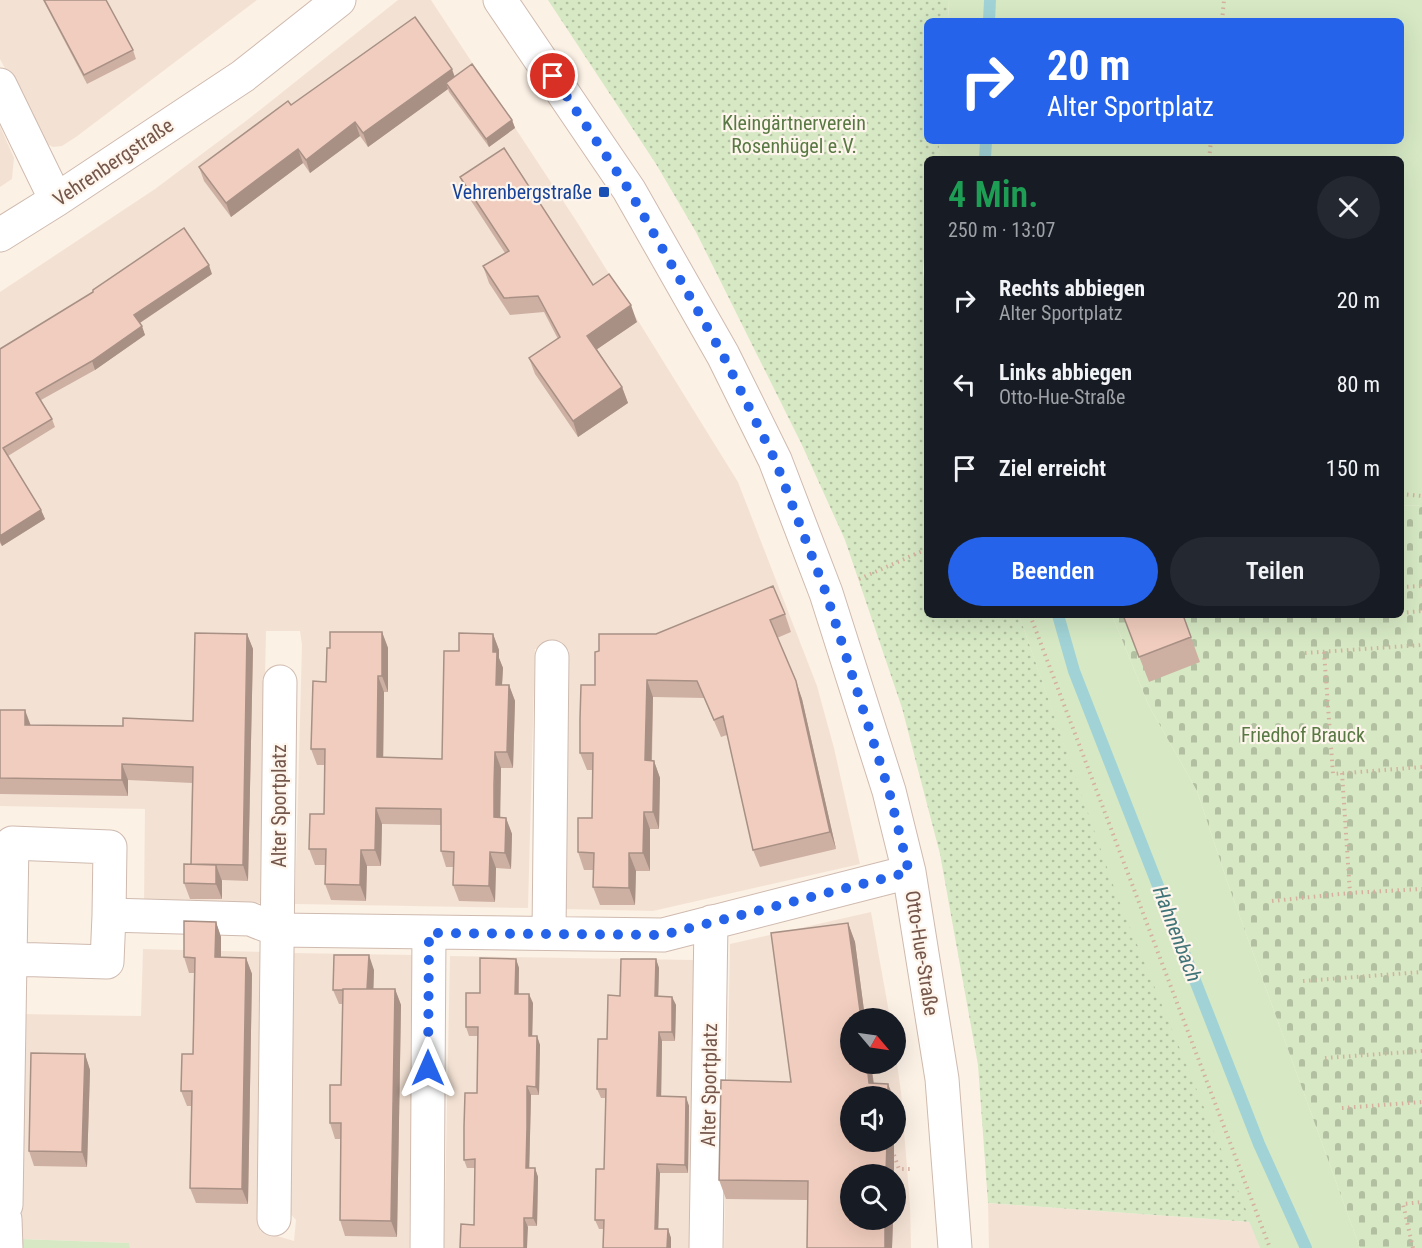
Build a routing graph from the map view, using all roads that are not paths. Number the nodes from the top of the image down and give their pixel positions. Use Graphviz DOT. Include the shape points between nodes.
graph roads {
  1 [pos="339,0"];
  2 [pos="500,0"];
  3 [pos="0,85"];
  4 [pos="56,200"];
  5 [pos="0,235"];
  6 [pos="552,657"];
  7 [pos="280,682"];
  8 [pos="909,872"];
  9 [pos="109,915"];
  10 [pos="711,922"];
  11 [pos="278,930"];
  12 [pos="429,933"];
  13 [pos="549,933"];
  14 [pos="10,959"];
  15 [pos="274,1219"];
  16 [pos="5,1224"];
  17 [pos="427,1248"];
  18 [pos="706,1248"];
  19 [pos="955,1248"];
  1 -- 4 [label="street, Vehrenbergstraße" via="243,76"];
  2 -- 8 [label="street, Otto-Hue-Straße" via="629,190 723,355 775,460 826,593 889,791"];
  3 -- 4 [label="street"];
  4 -- 5 [label="street, Vehrenbergstraße"];
  6 -- 13 [label="street"];
  7 -- 11 [label="street, Alter Sportplatz"];
  8 -- 10 [label="street"];
  8 -- 19 [label="street, Otto-Hue-Straße" via="942,1079"];
  9 -- 11 [label="street" via="250,919"];
  9 -- 14 [label="street" via="107,962"];
  9 -- 14 [label="street" via="110,847 12,843"];
  10 -- 13 [label="street" via="663,935"];
  10 -- 18 [label="street, Alter Sportplatz"];
  11 -- 12 [label="street"];
  11 -- 15 [label="street, Alter Sportplatz"];
  12 -- 13 [label="street"];
  12 -- 17 [label="street"];
  14 -- 16 [label="street"];
}
